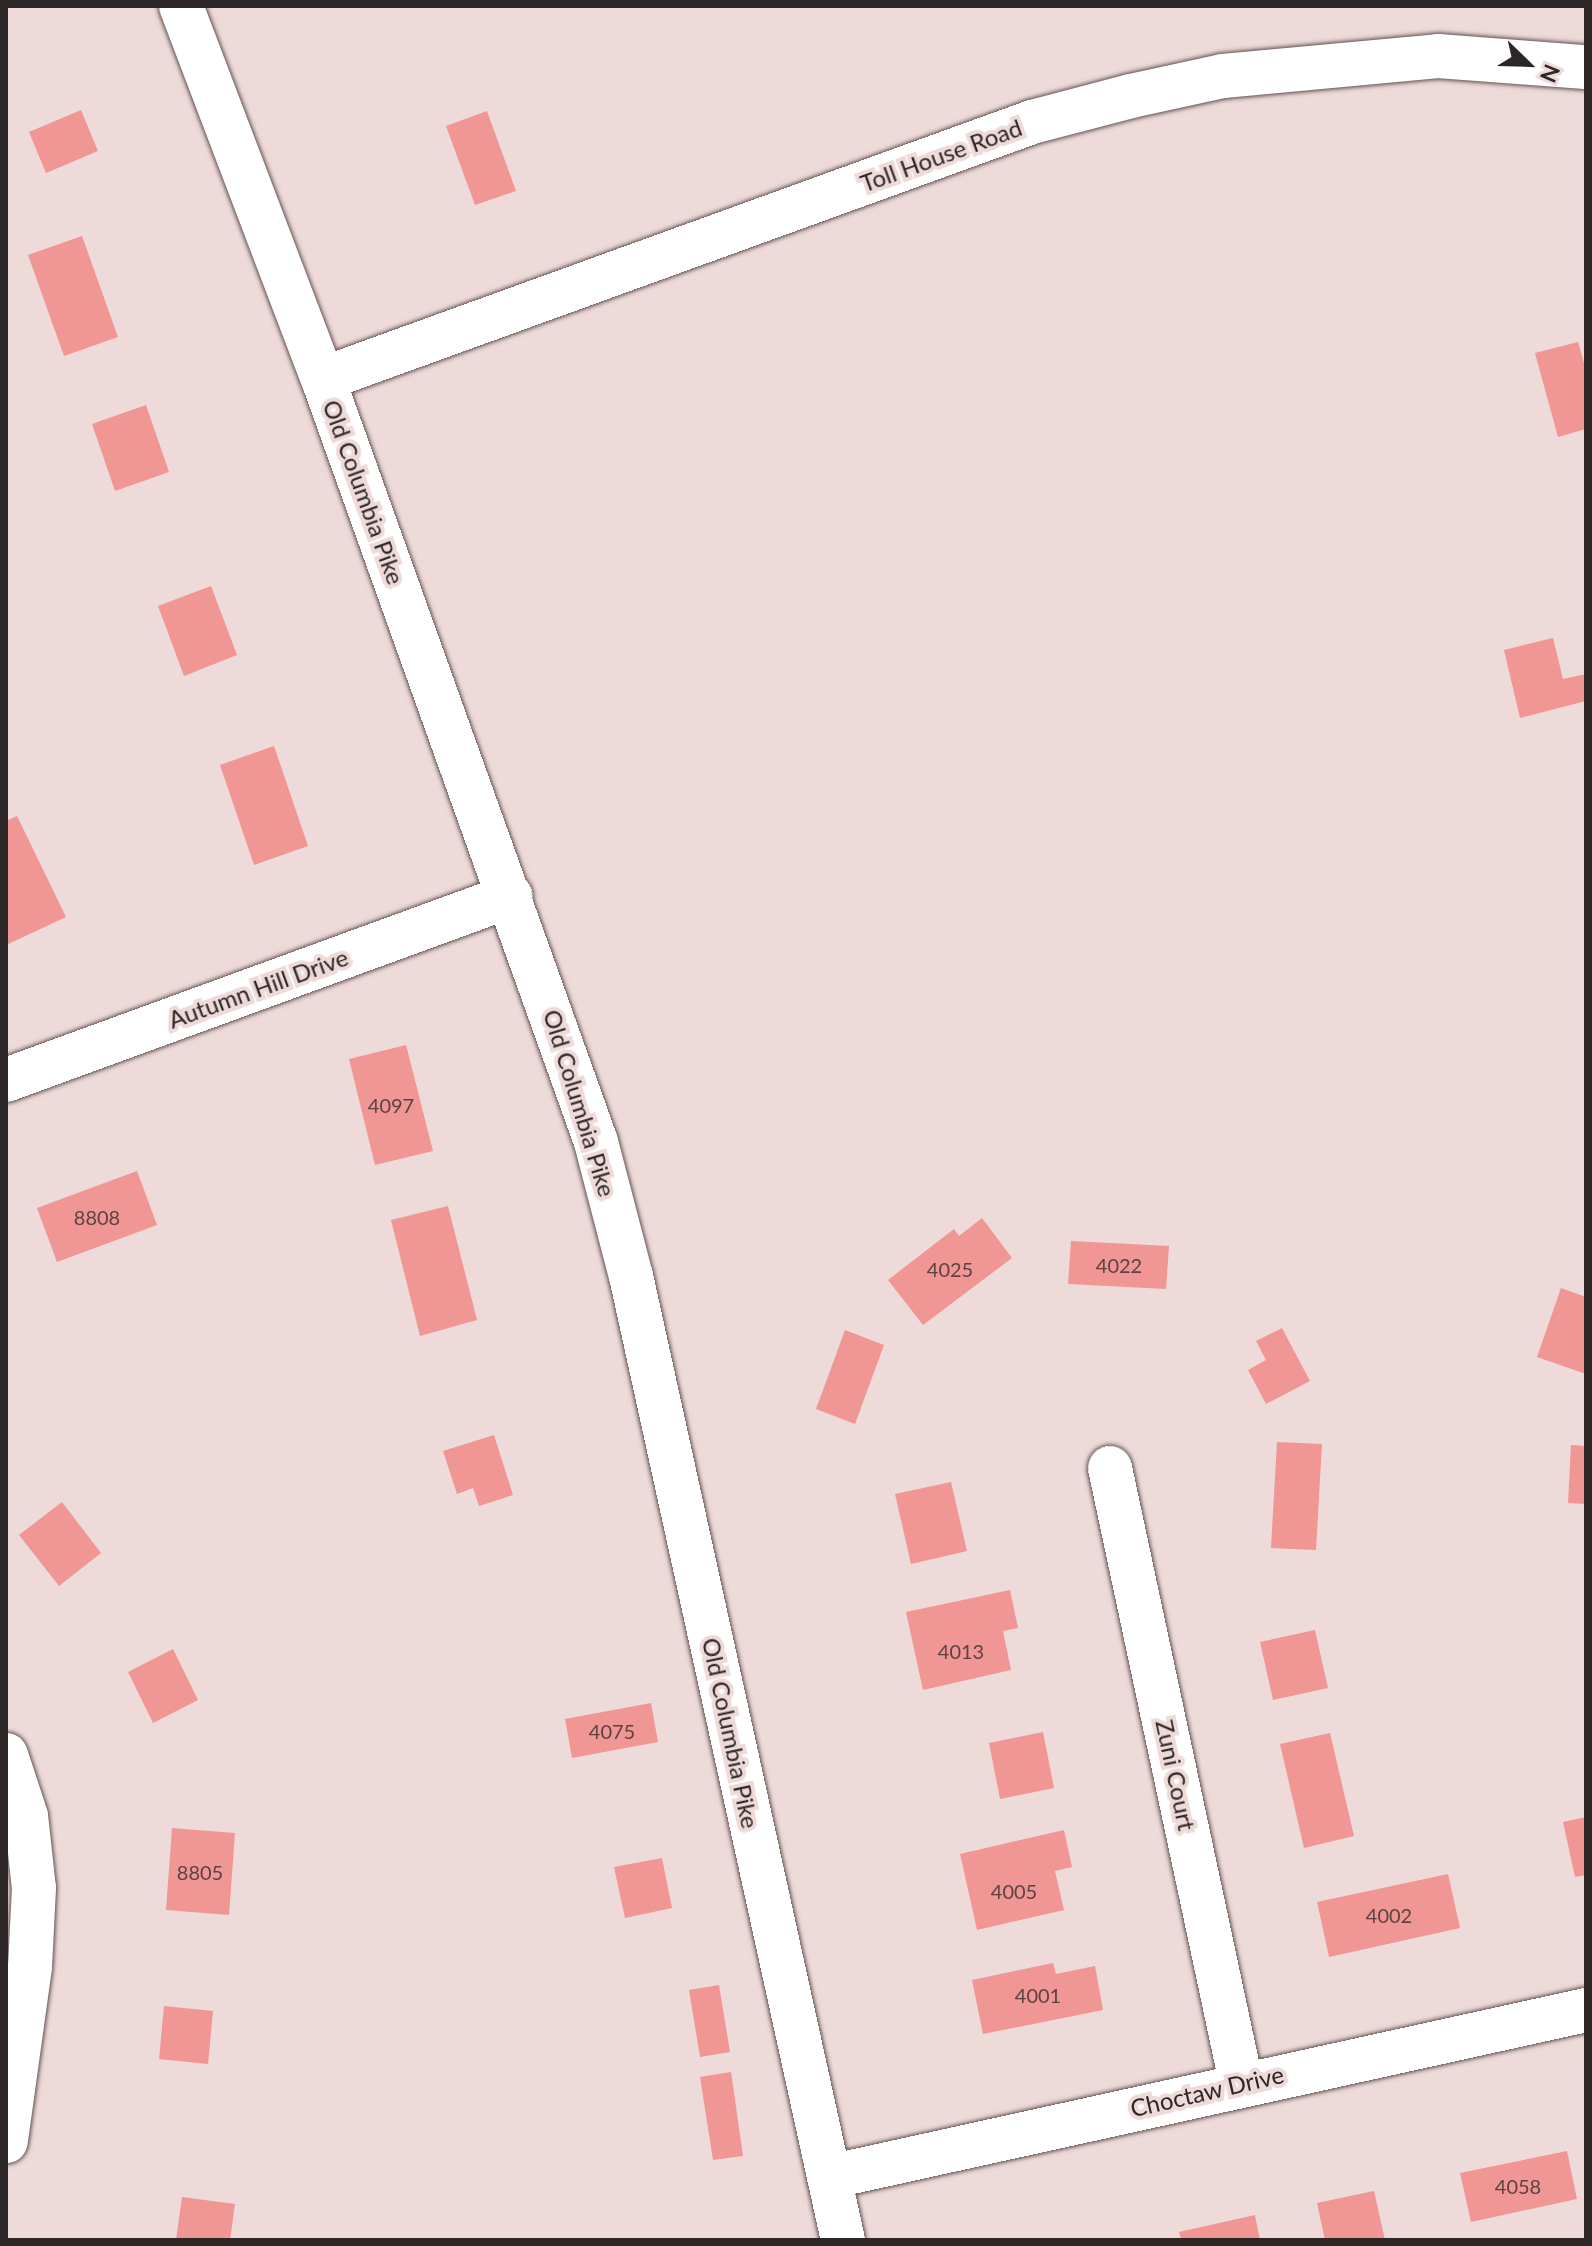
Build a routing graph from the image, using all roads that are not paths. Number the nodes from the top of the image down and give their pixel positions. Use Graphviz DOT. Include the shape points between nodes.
graph roads {
  1 [pos="181,6"];
  2 [pos="1586,67"];
  3 [pos="323,379"];
  4 [pos="510,896"];
  5 [pos="6,1080"];
  6 [pos="1110,1468"];
  7 [pos="6,1755"];
  8 [pos="1586,2010"];
  9 [pos="1241,2082"];
  10 [pos="6,2141"];
  11 [pos="829,2177"];
  12 [pos="843,2240"];
  1 -- 3 [label="street, Old Columbia Pike"];
  2 -- 3 [label="street, Toll House Road" via="1438,56 1223,76 1131,96 1032,122"];
  3 -- 4 [label="street, Old Columbia Pike"];
  4 -- 5 [label="street, Autumn Hill Drive"];
  4 -- 11 [label="street, Old Columbia Pike" via="596,1142 631,1276"];
  6 -- 9 [label="street, Zuni Court"];
  7 -- 10 [label="street" via="26,1816 34,1888 30,1967"];
  8 -- 9 [label="street, Choctaw Drive"];
  9 -- 11 [label="street, Choctaw Drive"];
  11 -- 12 [label="street, Old Columbia Pike"];
}
